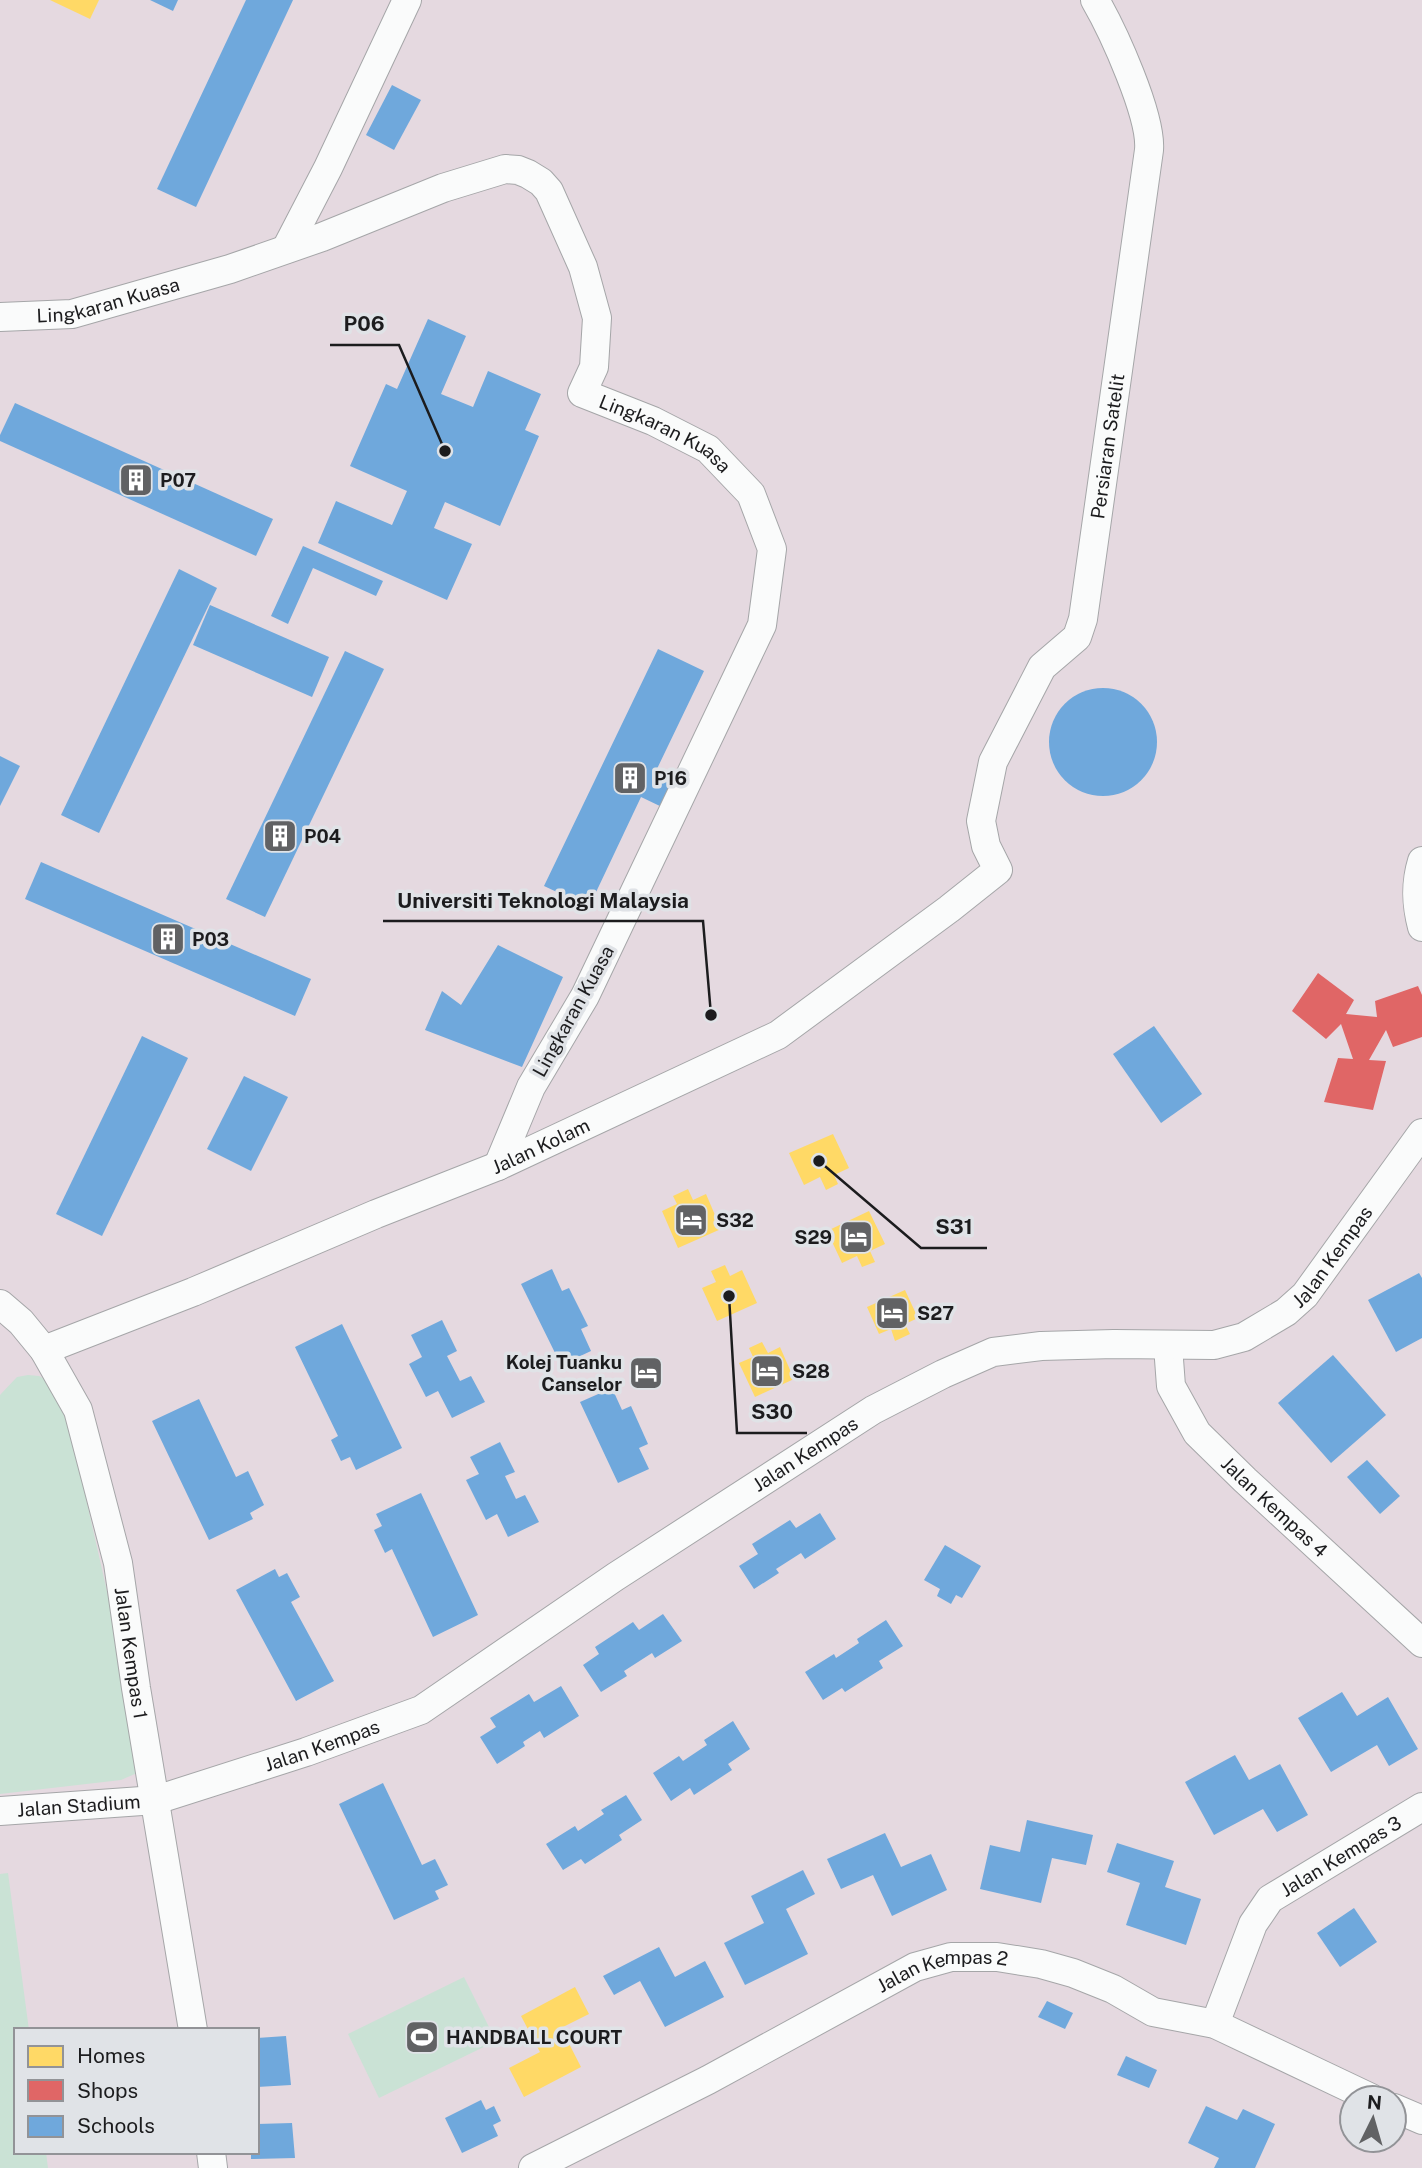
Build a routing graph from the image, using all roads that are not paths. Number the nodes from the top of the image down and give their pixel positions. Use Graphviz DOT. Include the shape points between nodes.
graph roads {
  1 [pos="407,0"];
  2 [pos="1095,0"];
  3 [pos="286,250"];
  4 [pos="0,317"];
  5 [pos="1422,861"];
  6 [pos="998,870"];
  7 [pos="1422,927"];
  8 [pos="1422,1133"];
  9 [pos="498,1166"];
  10 [pos="0,1304"];
  11 [pos="1168,1346"];
  12 [pos="44,1350"];
  13 [pos="1422,1643"];
  14 [pos="156,1801"];
  15 [pos="1422,1807"];
  16 [pos="0,1811"];
  17 [pos="1215,2024"];
  18 [pos="193,2028"];
  19 [pos="1341,2084"];
  20 [pos="533,2168"];
  1 -- 3 [label="street"];
  2 -- 6 [label="street, Persiaran Satelit" via="1142,109 1149,150 1083,618 1077,636 1042,667 993,762 981,821"];
  3 -- 4 [label="street, Lingkaran Kuasa" via="72,314"];
  3 -- 9 [label="street, Lingkaran Kuasa" via="443,188 505,169 535,178 549,191 583,267 597,318 594,367 582,393 708,449 751,494 772,549 762,625 585,996 531,1087"];
  5 -- 7 [label="street" via="1417,904"];
  6 -- 9 [label="street, Jalan Kolam" via="778,1035"];
  8 -- 11 [label="street, Jalan Kempas" via="1305,1295 1286,1312 1244,1337 1214,1345"];
  9 -- 12 [label="street, Jalan Kolam"];
  10 -- 12 [label="street, Jalan Kempas 1"];
  11 -- 13 [label="street, Jalan Kempas 4" via="1171,1386 1197,1433"];
  11 -- 14 [label="street, Jalan Kempas" via="1041,1346 993,1352 943,1374 873,1410 421,1710"];
  12 -- 14 [label="street, Jalan Kempas 1" via="78,1410 118,1563"];
  14 -- 16 [label="street, Jalan Stadium"];
  14 -- 18 [label="street, Jalan Kempas 1"];
  15 -- 17 [label="street, Jalan Kempas 3" via="1270,1899 1253,1924"];
  17 -- 19 [label="street, Jalan Kempas 2"];
  17 -- 20 [label="street, Jalan Kempas 2" via="1153,2012 1113,1989 1041,1964 997,1957 951,1957 915,1967 708,2080"];
}
